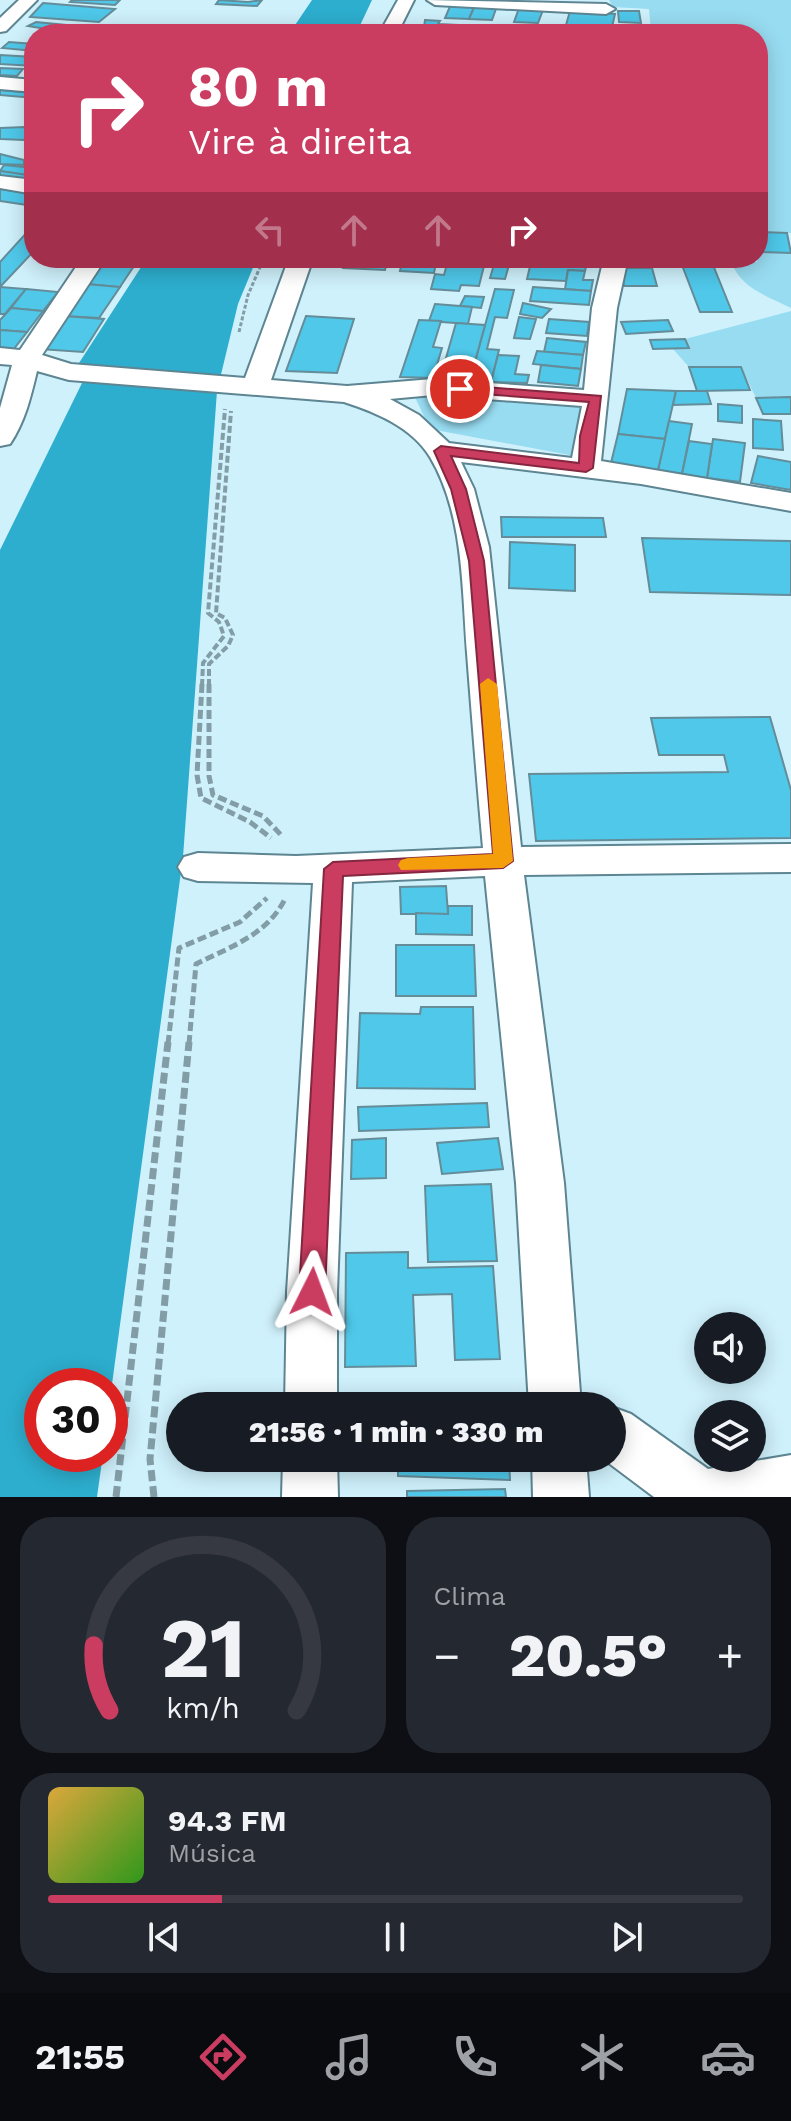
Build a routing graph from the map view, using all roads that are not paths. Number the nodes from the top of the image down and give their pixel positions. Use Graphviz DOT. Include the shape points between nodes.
graph roads {
  1 [pos="29,0"];
  2 [pos="406,0"];
  3 [pos="435,0"];
  4 [pos="606,9"];
  5 [pos="393,24"];
  6 [pos="0,27"];
  7 [pos="0,83"];
  8 [pos="24,85"];
  9 [pos="0,182"];
  10 [pos="24,186"];
  11 [pos="86,268"];
  12 [pos="297,268"];
  13 [pos="608,268"];
  14 [pos="13,357"];
  15 [pos="255,387"];
  16 [pos="347,394"];
  17 [pos="596,399"];
  18 [pos="8,403"];
  19 [pos="0,438"];
  20 [pos="441,451"];
  21 [pos="586,468"];
  22 [pos="791,502"];
  23 [pos="791,858"];
  24 [pos="503,861"];
  25 [pos="198,867"];
  26 [pos="333,869"];
  27 [pos="311,1392"];
  28 [pos="560,1392"];
  29 [pos="626,1443"];
  30 [pos="310,1472"];
  31 [pos="560,1472"];
  32 [pos="791,1482"];
  33 [pos="310,1497"];
  34 [pos="561,1497"];
  35 [pos="702,1497"];
  1 -- 6 [label="street"];
  2 -- 5 [label="street"];
  3 -- 4 [label="street"];
  7 -- 8 [label="street"];
  9 -- 10 [label="street"];
  11 -- 14 [label="street"];
  12 -- 15 [label="street"];
  13 -- 17 [label="street"];
  14 -- 15 [label="street" via="69,372"];
  14 -- 18 [label="street"];
  15 -- 16 [label="street"];
  16 -- 17 [label="street" via="433,387"];
  16 -- 20 [label="street" via="385,406"];
  17 -- 21 [label="street"];
  18 -- 19 [label="street"];
  20 -- 21 [label="street"];
  20 -- 24 [label="street" via="459,489 477,561"];
  21 -- 22 [label="street"];
  23 -- 24 [label="street"];
  24 -- 26 [label="street"];
  24 -- 28 [label="street"];
  25 -- 26 [label="street"];
  26 -- 27 [label="street"];
  29 -- 35 [label="street"];
  30 -- 33 [label="street"];
  31 -- 34 [label="street"];
  32 -- 35 [label="street"];
}
